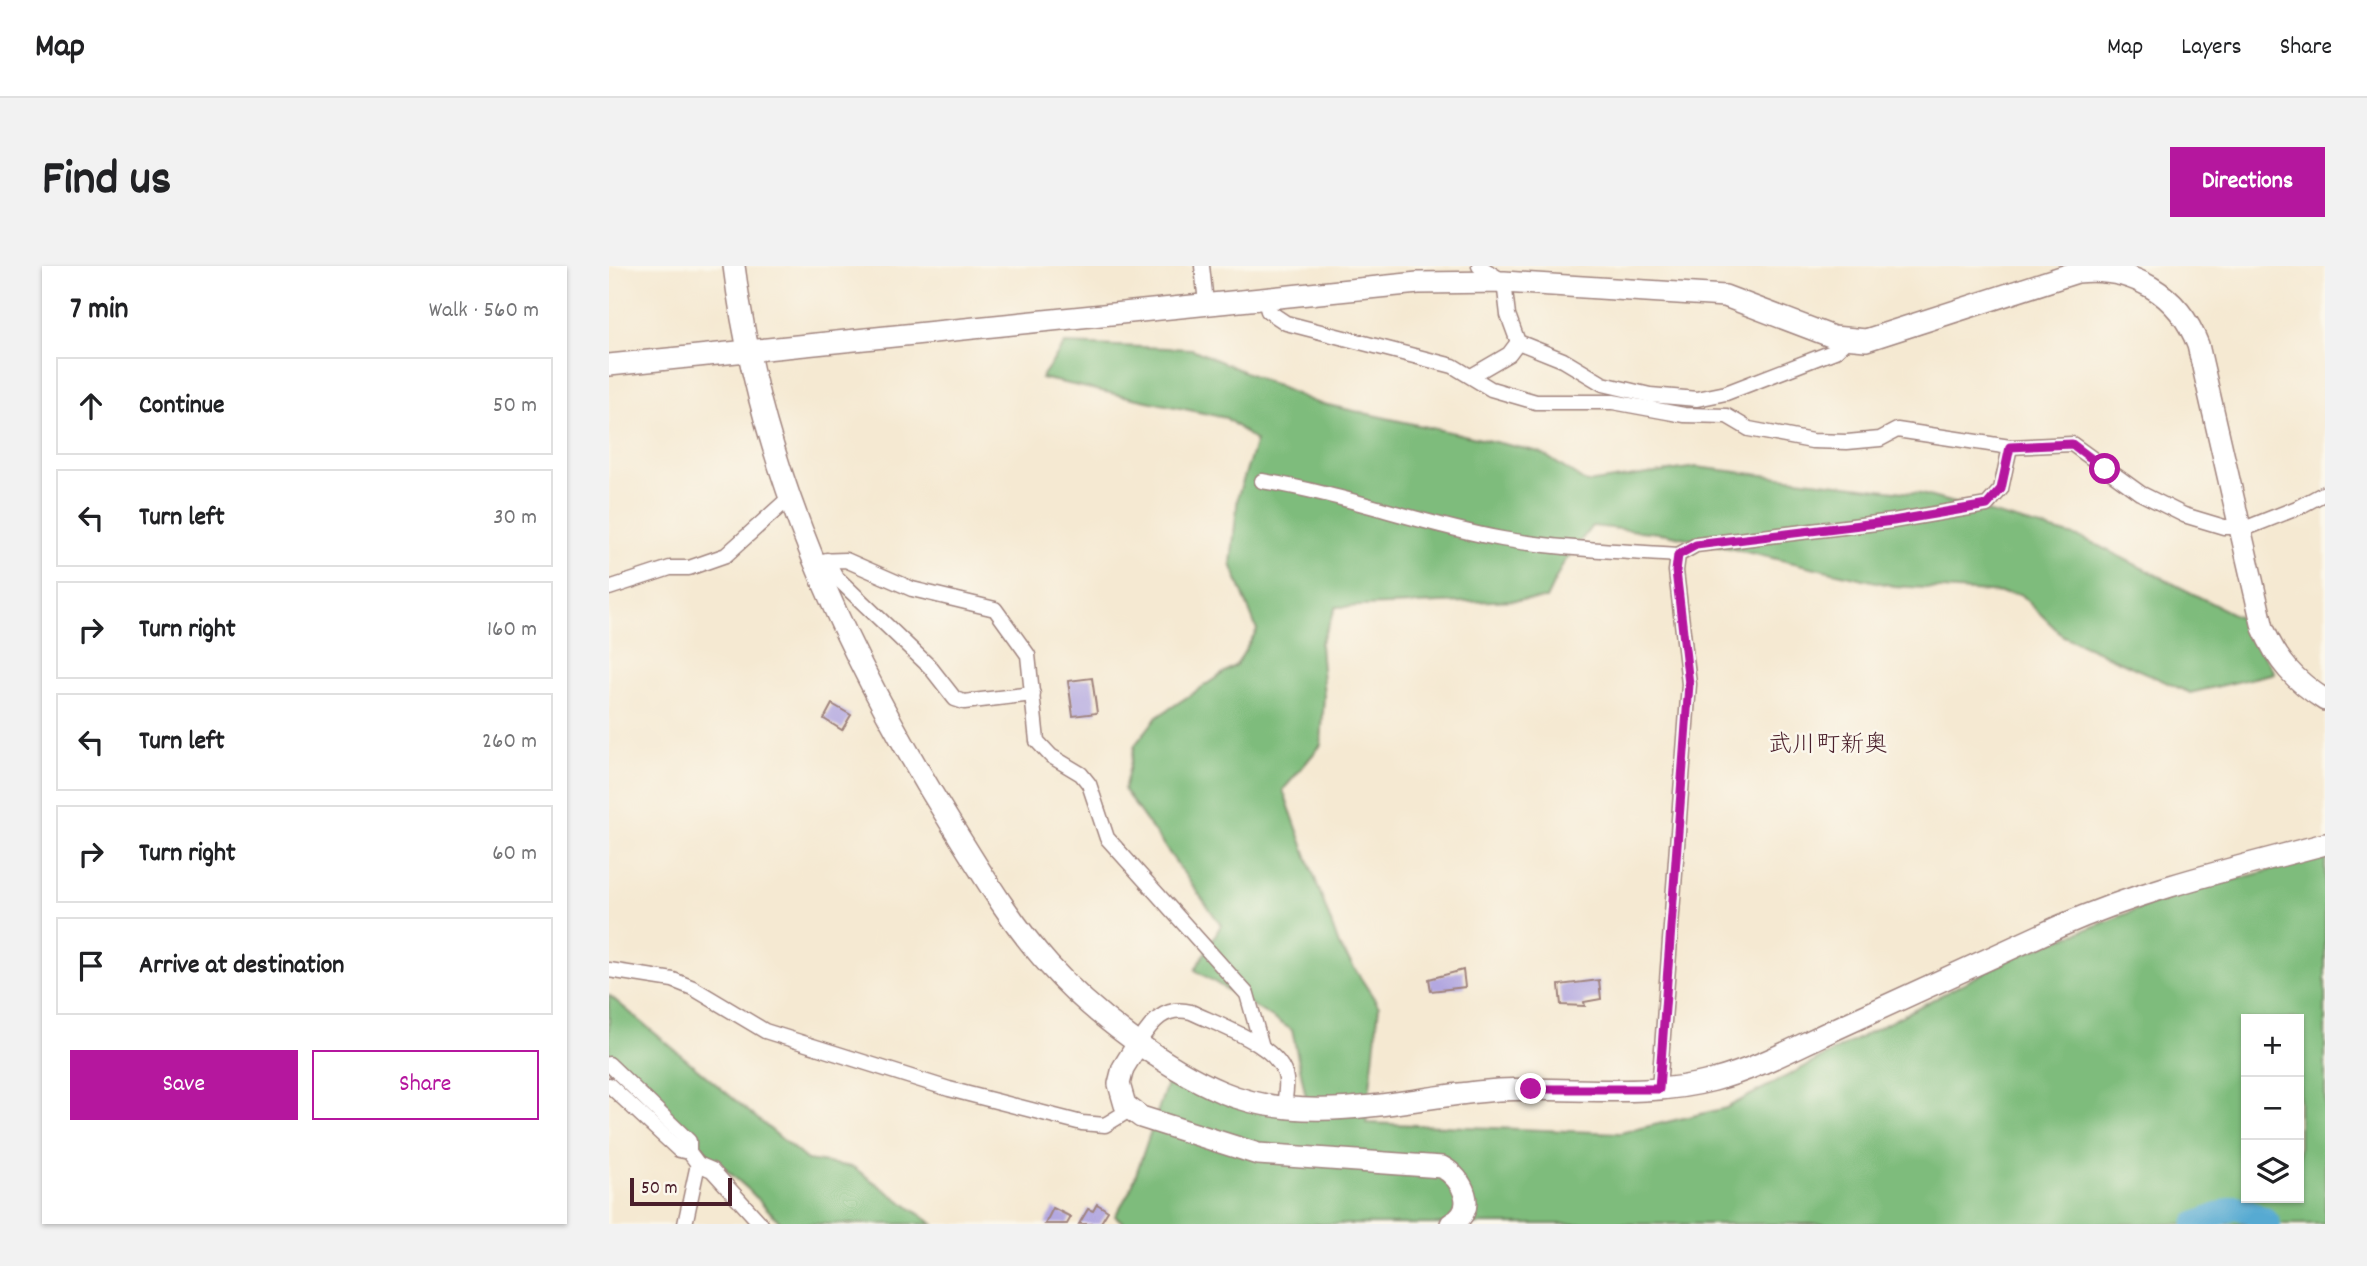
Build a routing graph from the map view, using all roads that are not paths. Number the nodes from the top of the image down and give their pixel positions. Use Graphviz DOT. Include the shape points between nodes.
graph roads {
  1 [pos="734,266"];
  2 [pos="1202,266"];
  3 [pos="1479,266"];
  4 [pos="2107,267"];
  5 [pos="1504,282"];
  6 [pos="1264,297"];
  7 [pos="1206,303"];
  8 [pos="1846,341"];
  9 [pos="1518,342"];
  10 [pos="749,350"];
  11 [pos="609,365"];
  12 [pos="1473,375"];
  13 [pos="2010,447"];
  14 [pos="1262,481"];
  15 [pos="2325,493"];
  16 [pos="789,498"];
  17 [pos="2239,528"];
  18 [pos="1678,555"];
  19 [pos="821,560"];
  20 [pos="609,588"];
  21 [pos="1033,694"];
  22 [pos="2325,700"];
  23 [pos="2325,844"];
  24 [pos="609,970"];
  25 [pos="1139,1042"];
  26 [pos="1262,1047"];
  27 [pos="609,1064"];
  28 [pos="609,1086"];
  29 [pos="1659,1089"];
  30 [pos="1285,1106"];
  31 [pos="1131,1109"];
  32 [pos="694,1158"];
  33 [pos="685,1224"];
  34 [pos="761,1224"];
  35 [pos="1451,1224"];
  1 -- 10 [label="street"];
  2 -- 7 [label="street"];
  3 -- 5 [label="street"];
  4 -- 8 [label="street" via="2077,272 1866,340"];
  4 -- 17 [label="street" via="2148,282 2186,317 2197,345"];
  5 -- 6 [label="street" via="1418,283"];
  5 -- 8 [label="street" via="1725,296"];
  5 -- 9 [label="street" via="1508,315"];
  6 -- 7 [label="street"];
  6 -- 12 [label="street" via="1268,311 1286,323"];
  7 -- 10 [label="street"];
  8 -- 9 [label="street" via="1835,351 1759,382 1697,399 1603,384 1563,360"];
  9 -- 12 [label="street" via="1509,354"];
  10 -- 11 [label="street"];
  10 -- 16 [label="street"];
  12 -- 13 [label="street" via="1491,389 1536,402 1613,402 1684,415 1727,416 1749,429 1812,440 1880,439 1898,430"];
  13 -- 17 [label="street" via="2072,444 2140,493 2184,514"];
  13 -- 18 [label="street" via="2001,489 1987,505 1696,545"];
  14 -- 18 [label="street" via="1501,538"];
  15 -- 17 [label="street"];
  16 -- 19 [label="street"];
  16 -- 20 [label="street" via="726,555"];
  17 -- 22 [label="street" via="2271,648 2298,682"];
  18 -- 29 [label="street" via="1689,684"];
  19 -- 21 [label="street" via="930,667 955,699 964,702"];
  19 -- 21 [label="street" via="846,560 912,589 995,609 1028,655"];
  19 -- 25 [label="street" via="864,673 1009,914 1050,967"];
  21 -- 26 [label="street" via="1037,741 1051,756 1081,774 1089,784 1107,838 1247,994"];
  23 -- 29 [label="street" via="2126,898 1751,1068 1685,1087"];
  24 -- 31 [label="street" via="673,979 774,1035 959,1091 1082,1123 1105,1125"];
  25 -- 26 [label="street" via="1152,1022 1180,1009"];
  25 -- 30 [label="street" via="1219,1090 1249,1101"];
  25 -- 31 [label="street" via="1119,1084 1120,1096"];
  26 -- 30 [label="street" via="1277,1059 1286,1077"];
  27 -- 32 [label="street" via="689,1141"];
  28 -- 32 [label="street"];
  29 -- 30 [label="street" via="1498,1090 1354,1108"];
  31 -- 35 [label="street" via="1163,1125 1258,1154 1442,1167 1457,1177 1466,1192 1462,1212"];
  32 -- 33 [label="street"];
  32 -- 34 [label="street" via="712,1170"];
}
